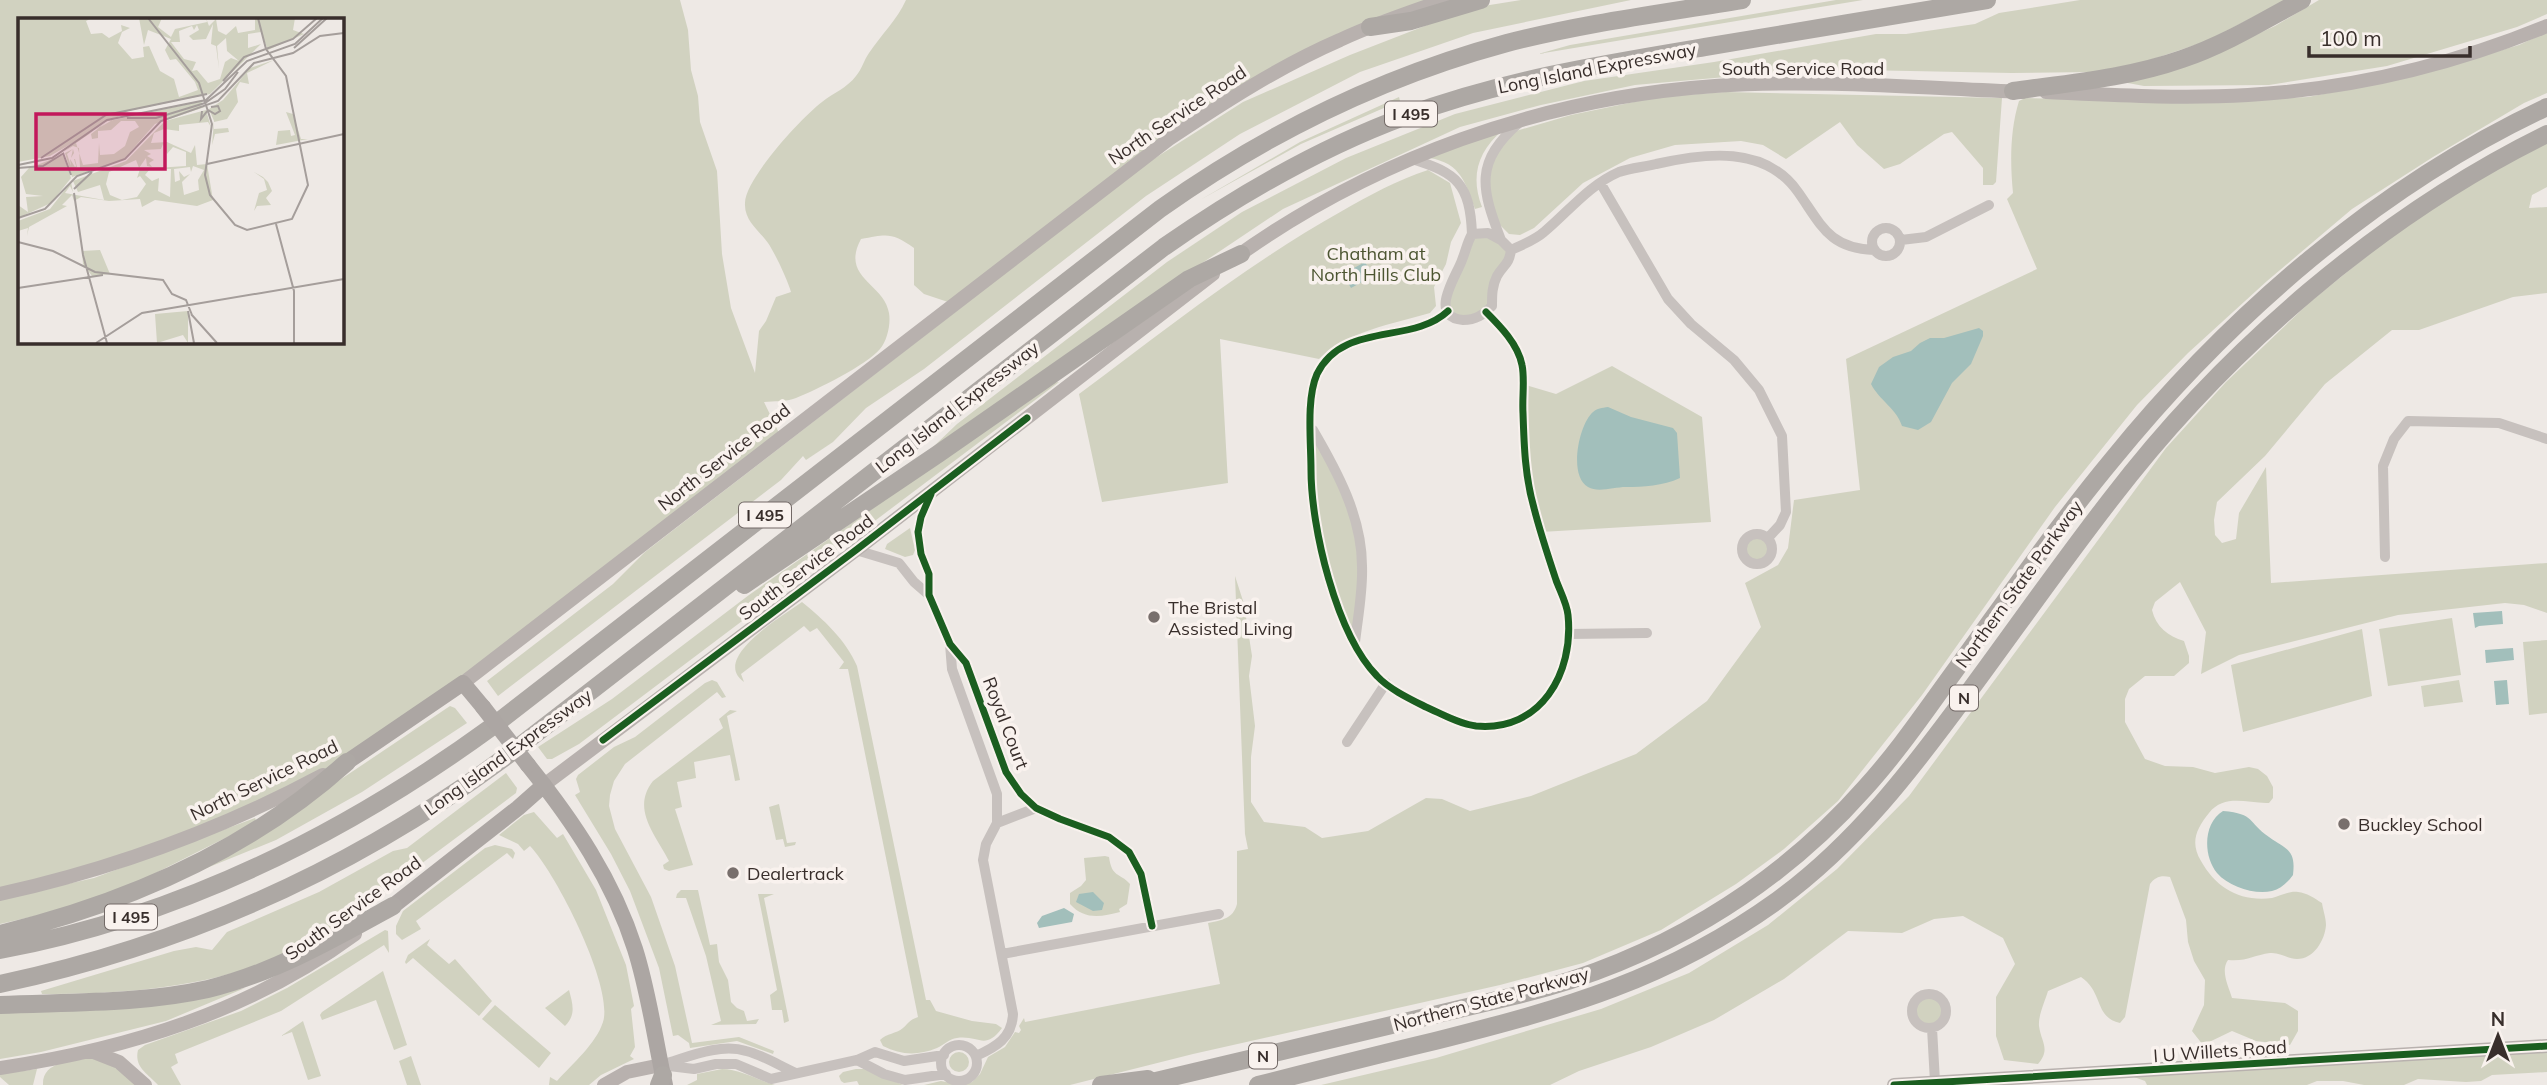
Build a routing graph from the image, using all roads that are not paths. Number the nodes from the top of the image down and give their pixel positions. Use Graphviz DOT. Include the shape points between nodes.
graph roads {
  1 [pos="1445,0"];
  2 [pos="1481,0"];
  3 [pos="1742,0"];
  4 [pos="1987,0"];
  5 [pos="2302,0"];
  6 [pos="2547,26"];
  7 [pos="1370,27"];
  8 [pos="2013,91"];
  9 [pos="2547,107"];
  10 [pos="1524,119"];
  11 [pos="2547,134"];
  12 [pos="1411,159"];
  13 [pos="1601,184"];
  14 [pos="1989,205"];
  15 [pos="1472,234"];
  16 [pos="1501,240"];
  17 [pos="1901,240"];
  18 [pos="1511,250"];
  19 [pos="1874,250"];
  20 [pos="1241,254"];
  21 [pos="1448,311"];
  22 [pos="1486,312"];
  23 [pos="1311,427"];
  24 [pos="2547,439"];
  25 [pos="932,491"];
  26 [pos="1768,538"];
  27 [pos="856,550"];
  28 [pos="2385,557"];
  29 [pos="715,596"];
  30 [pos="929,596"];
  31 [pos="1647,633"];
  32 [pos="1567,634"];
  33 [pos="1354,642"];
  34 [pos="950,643"];
  35 [pos="463,683"];
  36 [pos="1386,683"];
  37 [pos="1347,742"];
  38 [pos="347,762"];
  39 [pos="544,785"];
  40 [pos="1036,808"];
  41 [pos="997,823"];
  42 [pos="0,894"];
  43 [pos="393,906"];
  44 [pos="1219,914"];
  45 [pos="1152,926"];
  46 [pos="0,934"];
  47 [pos="0,950"];
  48 [pos="1002,954"];
  49 [pos="0,984"];
  50 [pos="0,1005"];
  51 [pos="1932,1028"];
  52 [pos="140,1038"];
  53 [pos="2547,1046"];
  54 [pos="90,1051"];
  55 [pos="944,1055"];
  56 [pos="976,1056"];
  57 [pos="857,1060"];
  58 [pos="0,1068"];
  59 [pos="134,1073"];
  60 [pos="797,1073"];
  61 [pos="946,1074"];
  62 [pos="1173,1077"];
  63 [pos="662,1078"];
  64 [pos="1935,1082"];
  65 [pos="145,1085"];
  66 [pos="604,1085"];
  67 [pos="1101,1085"];
  68 [pos="1139,1085"];
  69 [pos="1258,1085"];
  70 [pos="1894,1085"];
  1 -- 7 [label="main road, North Service Road"];
  2 -- 7 [label="highway" via="1411,21"];
  3 -- 47 [label="highway, Long Island Expressway / I 495" via="1586,26 1471,54 1363,93 1269,139 1160,209 493,726 397,793 317,838 211,888 113,922"];
  4 -- 29 [label="highway, Long Island Expressway / I 495" via="1543,76 1405,116 1332,147 1263,183 1164,247"];
  5 -- 8 [label="highway" via="2173,62 2116,76"];
  6 -- 8 [label="main road, South Service Road" via="2424,67 2298,91 2208,97"];
  7 -- 35 [label="main road, North Service Road" via="1230,100 1154,149"];
  8 -- 10 [label="main road, South Service Road" via="1717,86 1619,97"];
  9 -- 62 [label="highway, Northern State Parkway / N" via="2466,150 2369,215 2219,343 2138,428 2088,490 1878,774 1824,831 1764,881 1673,938 1574,980"];
  10 -- 12 [label="main road, South Service Road"];
  10 -- 16 [label="street" via="1494,149 1485,180 1487,204"];
  11 -- 69 [label="highway, Northern State Parkway / N" via="2459,182 2383,234 2302,299 2216,380 2111,498 1893,793 1787,893 1696,952 1609,992 1534,1016"];
  12 -- 15 [label="street" via="1442,168 1456,179 1472,215"];
  12 -- 20 [label="main road, South Service Road" via="1306,212"];
  13 -- 18 [label="street" via="1542,234"];
  13 -- 19 [label="street" via="1619,172 1733,154 1763,162 1794,186 1830,237 1854,249"];
  13 -- 26 [label="street" via="1668,299 1734,360 1759,390 1782,436 1786,512"];
  14 -- 17 [label="street" via="1927,237"];
  15 -- 16 [label="street" via="1488,233"];
  15 -- 21 [label="street" via="1448,289"];
  16 -- 18 [label="street"];
  17 -- 19 [label="street" via="1891,256"];
  17 -- 19 [label="street" via="1897,232 1883,228 1873,237"];
  18 -- 22 [label="street"];
  20 -- 25 [label="main road, South Service Road"];
  20 -- 29 [label="highway" via="1189,279 751,582"];
  21 -- 22 [label="street" via="1457,319 1470,320"];
  21 -- 23 [label="street" via="1424,325 1353,341 1334,353 1318,373 1311,398"];
  22 -- 32 [label="street" via="1506,332 1522,363 1525,467 1533,507 1568,614"];
  23 -- 33 [label="street" via="1311,480 1319,540"];
  23 -- 33 [label="street" via="1339,475 1360,545 1362,590"];
  24 -- 28 [label="street" via="2500,423 2408,421 2383,466"];
  25 -- 27 [label="main road, South Service Road"];
  25 -- 30 [label="street" via="919,532"];
  27 -- 30 [label="street" via="899,563"];
  27 -- 39 [label="main road, South Service Road"];
  29 -- 49 [label="highway, Long Island Expressway / I 495" via="482,775 351,856 270,897 174,936"];
  30 -- 34 [label="street, Royal Court"];
  31 -- 32 [label="street"];
  32 -- 36 [label="street" via="1559,682 1537,708 1510,723 1477,726 1454,720"];
  33 -- 36 [label="street"];
  34 -- 40 [label="street, Royal Court" via="966,663 1006,772"];
  34 -- 41 [label="street, Royal Court" via="952,669 994,783"];
  35 -- 38 [label="main road, North Service Road"];
  35 -- 39 [label="main road, bridge"];
  36 -- 37 [label="street"];
  38 -- 42 [label="main road, North Service Road" via="185,840"];
  38 -- 46 [label="highway" via="296,805 201,863 107,903"];
  39 -- 43 [label="main road, South Service Road"];
  39 -- 63 [label="main road" via="583,838 627,928 643,979"];
  40 -- 41 [label="street"];
  40 -- 45 [label="street, Royal Court" via="1101,833 1123,847 1139,868"];
  41 -- 48 [label="street, Royal Court" via="983,860"];
  43 -- 50 [label="highway" via="292,959 206,989 144,998"];
  43 -- 52 [label="main road, South Service Road" via="334,950 275,985"];
  44 -- 45 [label="street"];
  45 -- 48 [label="street"];
  48 -- 56 [label="street, Royal Court" via="1012,1023 1001,1042"];
  51 -- 64 [label="street"];
  52 -- 54 [label="main road, South Service Road"];
  52 -- 59 [label="main road" via="130,1055"];
  53 -- 64 [label="main road, I U Willets Road"];
  54 -- 58 [label="main road, South Service Road"];
  54 -- 59 [label="main road" via="114,1059"];
  55 -- 56 [label="street" via="960,1045"];
  55 -- 57 [label="street" via="904,1061 875,1052"];
  55 -- 61 [label="street"];
  56 -- 61 [label="street" via="975,1070 967,1079 956,1080"];
  57 -- 60 [label="street"];
  57 -- 61 [label="street" via="905,1080"];
  59 -- 65 [label="main road"];
  60 -- 63 [label="street" via="771,1079 736,1064 716,1064"];
  60 -- 63 [label="street" via="733,1049 691,1055"];
  62 -- 67 [label="highway"];
  62 -- 68 [label="highway, Northern State Parkway / N"];
  63 -- 66 [label="main road" via="627,1072"];
  64 -- 70 [label="main road, I U Willets Road"];
}
